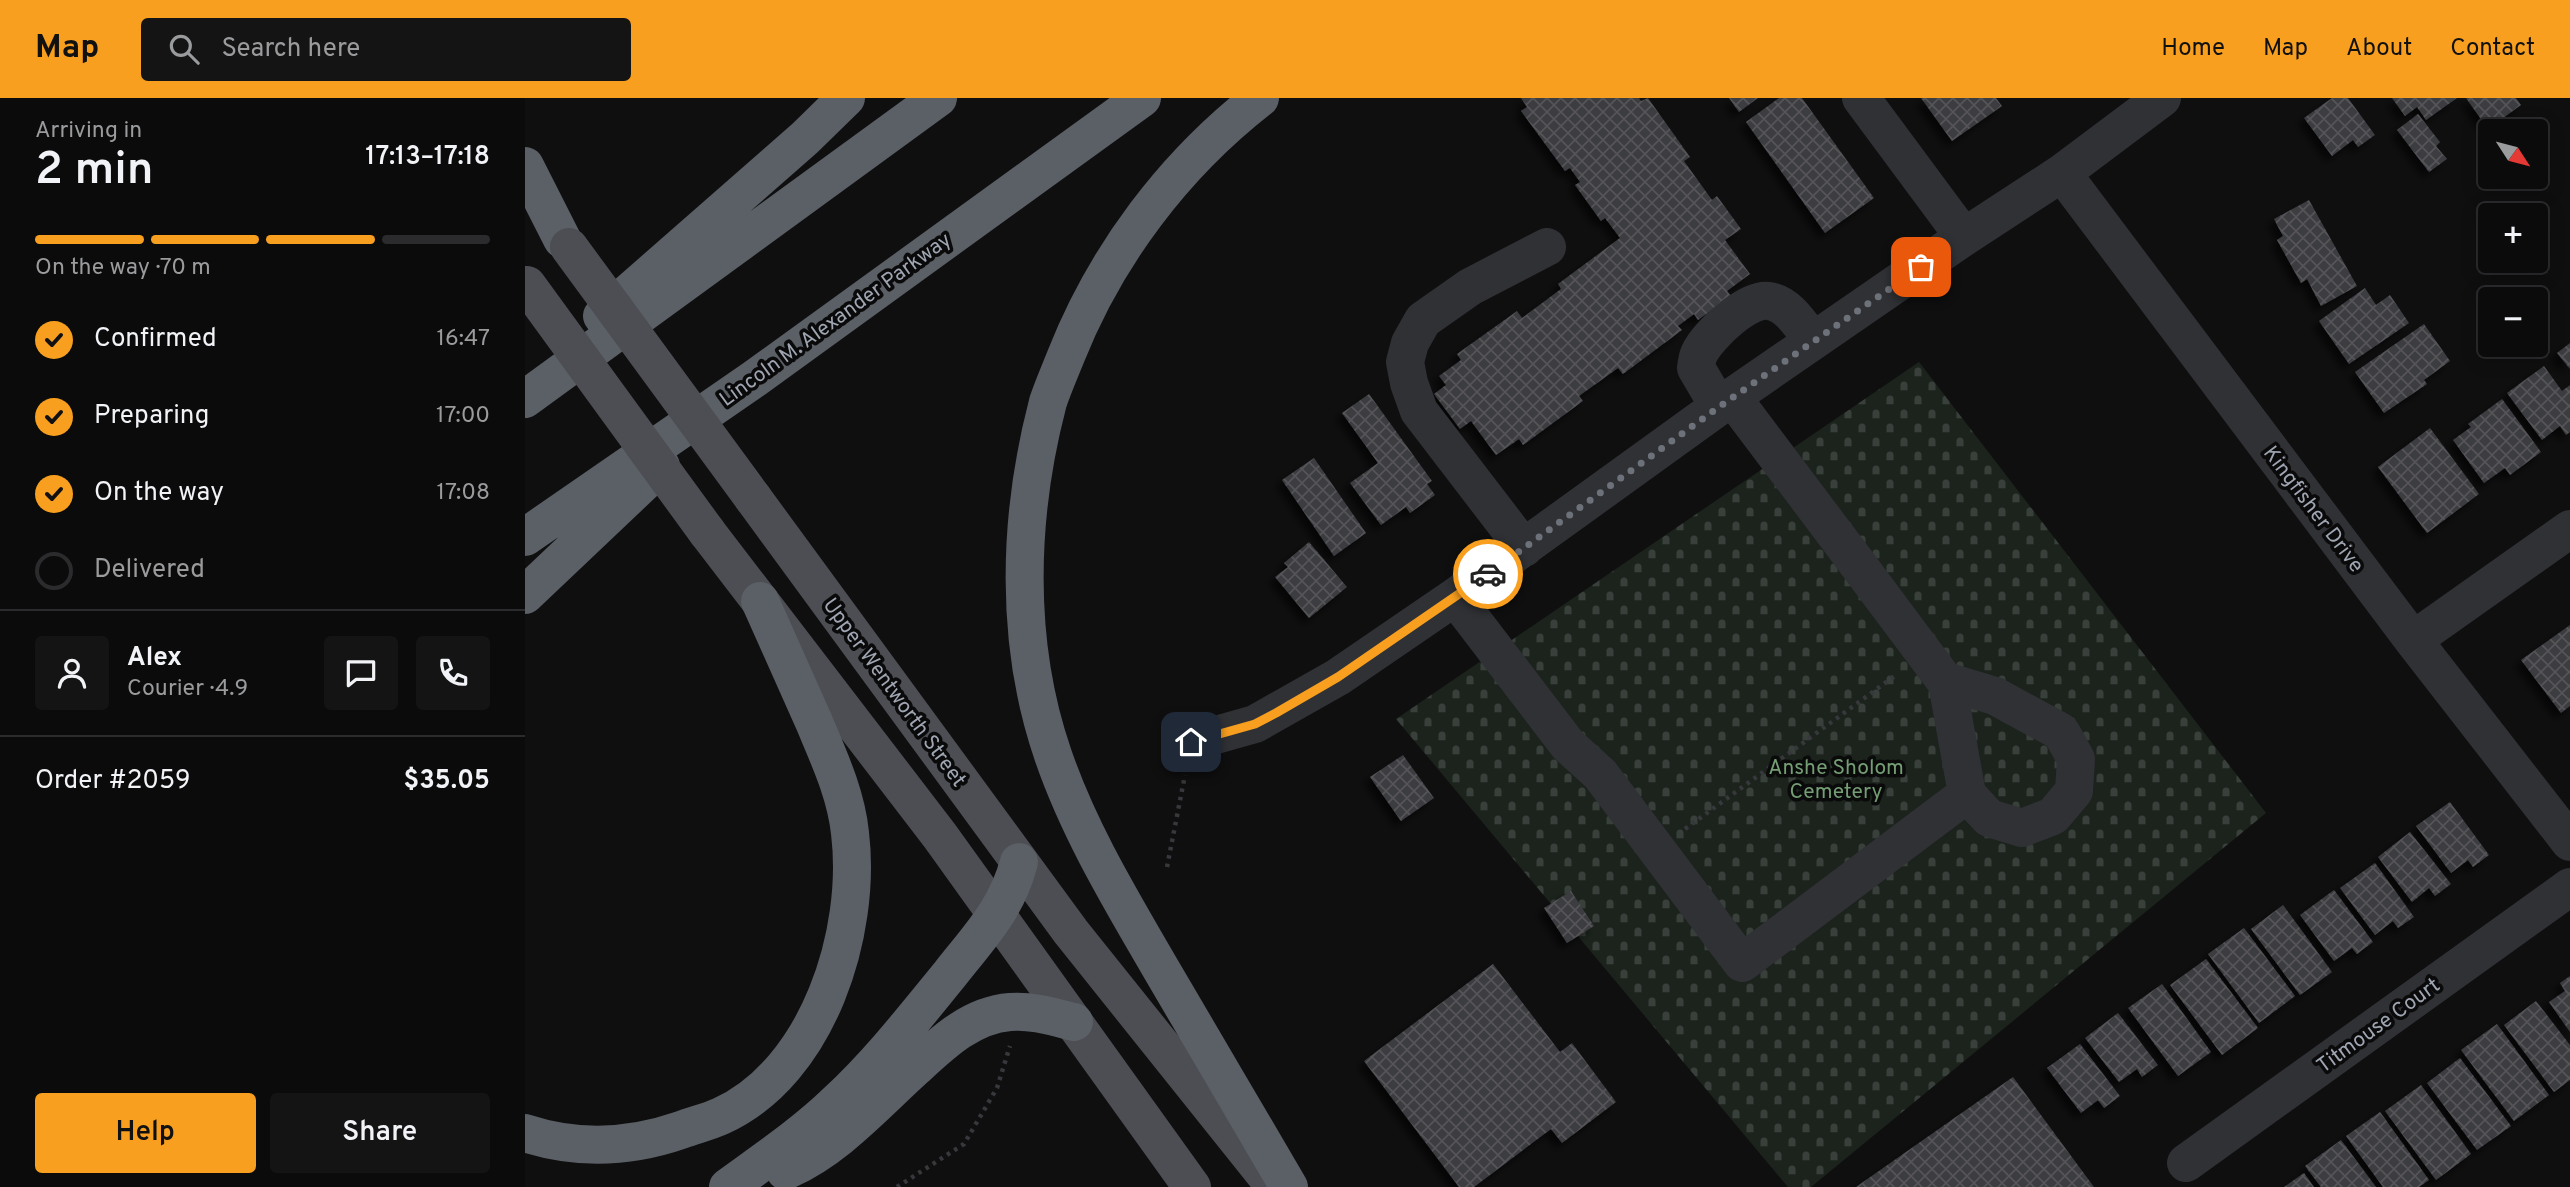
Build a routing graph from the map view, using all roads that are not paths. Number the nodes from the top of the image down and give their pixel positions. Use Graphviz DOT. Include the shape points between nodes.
graph roads {
  1 [pos="846,98"];
  2 [pos="938,98"];
  3 [pos="1142,98"];
  4 [pos="1259,98"];
  5 [pos="1861,98"];
  6 [pos="2162,98"];
  7 [pos="525,166"];
  8 [pos="2062,173"];
  9 [pos="525,189"];
  10 [pos="1964,237"];
  11 [pos="565,243"];
  12 [pos="1547,247"];
  13 [pos="526,283"];
  14 [pos="1813,341"];
  15 [pos="754,379"];
  16 [pos="525,386"];
  17 [pos="525,399"];
  18 [pos="1725,402"];
  19 [pos="2570,529"];
  20 [pos="525,537"];
  21 [pos="1524,548"];
  22 [pos="525,595"];
  23 [pos="1455,597"];
  24 [pos="760,601"];
  25 [pos="2413,640"];
  26 [pos="1935,668"];
  27 [pos="1191,742"];
  28 [pos="1967,794"];
  29 [pos="2570,842"];
  30 [pos="1019,862"];
  31 [pos="2570,887"];
  32 [pos="997,916"];
  33 [pos="1074,1021"];
  34 [pos="525,1133"];
  35 [pos="2186,1163"];
  36 [pos="728,1187"];
  37 [pos="744,1187"];
  38 [pos="1192,1187"];
  39 [pos="1275,1187"];
  40 [pos="1289,1187"];
  1 -- 16 [label="highway"];
  2 -- 17 [label="highway"];
  3 -- 15 [label="highway, Lincoln M. Alexander Parkway"];
  4 -- 40 [label="highway" via="1154,201 1080,322 1049,401 1036,466 1025,538 1025,617 1035,690 1052,753 1074,808 1101,864"];
  5 -- 10 [label="street"];
  6 -- 8 [label="street"];
  7 -- 11 [label="highway"];
  8 -- 10 [label="street"];
  8 -- 25 [label="street, Kingfisher Drive"];
  9 -- 11 [label="main road, Upper Wentworth Street"];
  10 -- 14 [label="street"];
  11 -- 30 [label="main road, Upper Wentworth Street, bridge"];
  12 -- 21 [label="street" via="1470,287 1423,320 1405,362 1419,411"];
  13 -- 24 [label="main road, bridge"];
  14 -- 18 [label="street"];
  14 -- 18 [label="street" via="1792,313 1769,301 1745,308 1711,335 1698,354 1696,368"];
  15 -- 20 [label="highway, Lincoln M. Alexander Parkway"];
  15 -- 22 [label="highway"];
  18 -- 21 [label="street"];
  18 -- 26 [label="street"];
  19 -- 25 [label="street"];
  21 -- 23 [label="street"];
  23 -- 27 [label="street" via="1338,677 1255,724"];
  23 -- 28 [label="street" via="1567,745 1600,774 1742,963"];
  24 -- 32 [label="main road"];
  24 -- 34 [label="highway" via="835,771 850,832 853,875 848,926 835,974 817,1015 778,1073 722,1116 656,1139 602,1146 549,1141"];
  25 -- 29 [label="street, Kingfisher Drive"];
  26 -- 28 [label="street"];
  26 -- 28 [label="street" via="2061,732 2075,759 2074,791 2053,816 2022,828 1989,818"];
  30 -- 32 [label="highway"];
  30 -- 39 [label="main road, Upper Wentworth Street"];
  31 -- 35 [label="street, Titmouse Court"];
  32 -- 33 [label="main road"];
  32 -- 36 [label="highway" via="877,1062 789,1143"];
  33 -- 37 [label="highway" via="1010,1012 977,1020 948,1037 805,1162"];
  33 -- 38 [label="main road"];
}
